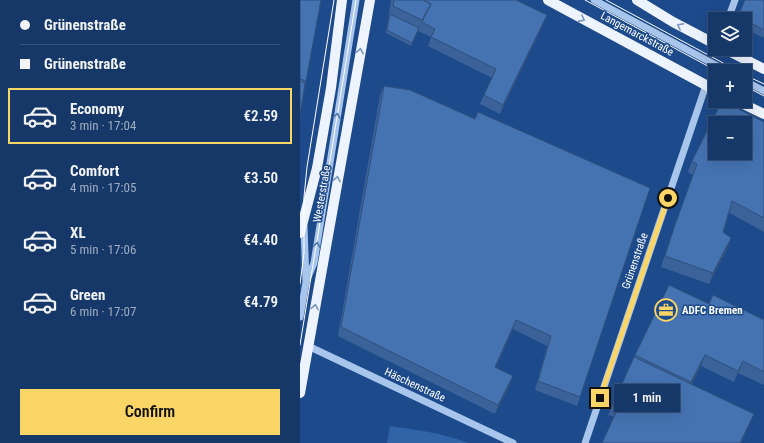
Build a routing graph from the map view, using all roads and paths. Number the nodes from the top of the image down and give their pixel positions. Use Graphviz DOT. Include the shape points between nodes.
graph roads {
  1 [pos="342,0"];
  2 [pos="356,0"];
  3 [pos="370,0"];
  4 [pos="548,0"];
  5 [pos="594,0"];
  6 [pos="637,0"];
  7 [pos="735,0"];
  8 [pos="731,12"];
  9 [pos="708,40"];
  10 [pos="739,56"];
  11 [pos="714,64"];
  12 [pos="764,69"];
  13 [pos="706,85"];
  14 [pos="752,85"];
  15 [pos="764,91"];
  16 [pos="752,108"];
  17 [pos="764,114"];
  18 [pos="304,216"];
  19 [pos="300,233"];
  20 [pos="306,282"];
  21 [pos="300,317"];
  22 [pos="308,346"];
  23 [pos="300,393"];
  24 [pos="513,443"];
  25 [pos="585,443"];
  1 -- 18 [label="main road, Westerstraße" via="319,161"];
  20 -- 2 [label="street, one-way" via="314,263"];
  22 -- 3 [label="main road, Westerstraße, one-way"];
  4 -- 13 [label="main road, Langemarckstraße, one-way"];
  5 -- 11 [label="street"];
  9 -- 6 [label="main road, one-way"];
  7 -- 8 [label="street"];
  10 -- 12 [label="main road"];
  13 -- 25 [label="street, Grünenstraße"];
  14 -- 15 [label="street"];
  16 -- 17 [label="main road"];
  18 -- 19 [label="main road, Westerstraße"];
  18 -- 20 [label="street"];
  20 -- 21 [label="street"];
  22 -- 23 [label="main road, Westerstraße"];
  22 -- 24 [label="street, Häschenstraße"];
}
